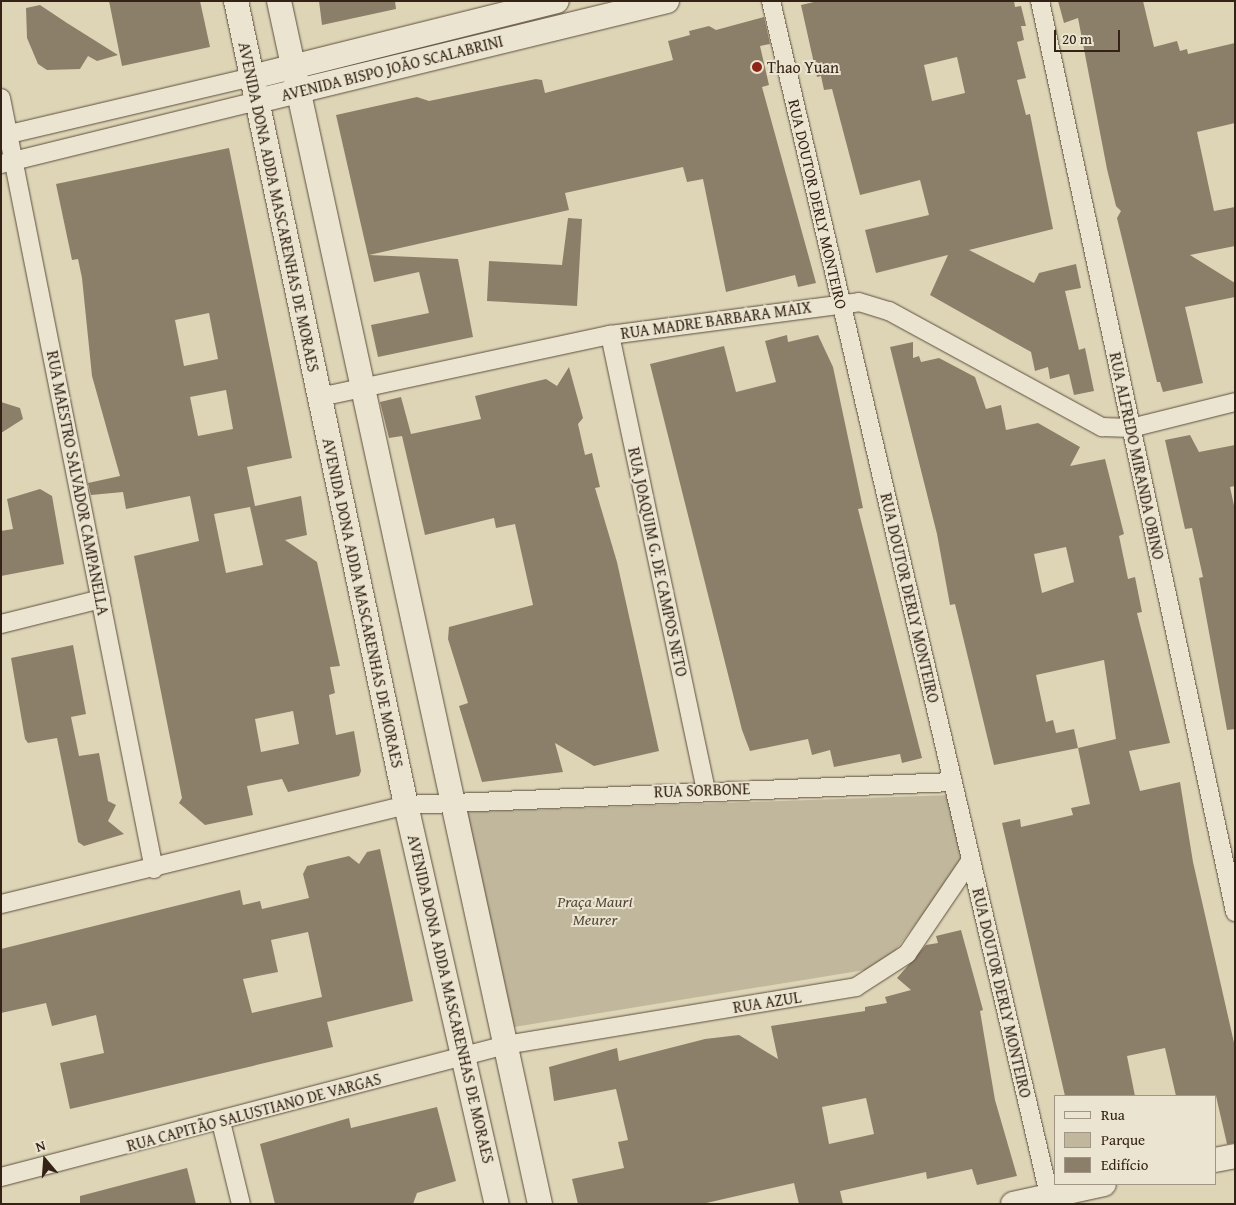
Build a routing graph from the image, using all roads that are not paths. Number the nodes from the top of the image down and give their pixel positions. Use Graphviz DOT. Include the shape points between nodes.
graph roads {
  1 [pos="236,1"];
  2 [pos="279,1"];
  3 [pos="557,1"];
  4 [pos="667,1"];
  5 [pos="771,1"];
  6 [pos="1040,1"];
  7 [pos="293,67"];
  8 [pos="252,77"];
  9 [pos="298,92"];
  10 [pos="1,98"];
  11 [pos="257,101"];
  12 [pos="5,135"];
  13 [pos="8,163"];
  14 [pos="842,303"];
  15 [pos="610,334"];
  16 [pos="362,388"];
  17 [pos="320,398"];
  18 [pos="1235,402"];
  19 [pos="1131,428"];
  20 [pos="101,599"];
  21 [pos="1,624"];
  22 [pos="953,782"];
  23 [pos="706,789"];
  24 [pos="450,801"];
  25 [pos="406,805"];
  26 [pos="971,860"];
  27 [pos="154,869"];
  28 [pos="1,904"];
  29 [pos="1235,912"];
  30 [pos="506,1045"];
  31 [pos="464,1056"];
  32 [pos="222,1122"];
  33 [pos="1235,1156"];
  34 [pos="1216,1160"];
  35 [pos="1,1177"];
  36 [pos="1099,1185"];
  37 [pos="1049,1195"];
  38 [pos="240,1204"];
  39 [pos="497,1204"];
  40 [pos="540,1204"];
  41 [pos="1013,1204"];
  1 -- 8 [label="main road, AVENIDA DONA ADDA MASCARENHAS DE MORAES"];
  2 -- 7 [label="main road"];
  3 -- 7 [label="main road, AVENIDA BISPO JOÃO SCALABRINI"];
  4 -- 9 [label="main road, AVENIDA BISPO JOÃO SCALABRINI"];
  5 -- 14 [label="street, RUA DOUTOR DERLY MONTEIRO"];
  6 -- 19 [label="street, RUA ALFREDO MIRANDA OBINO"];
  7 -- 8 [label="main road, AVENIDA BISPO JOÃO SCALABRINI"];
  7 -- 9 [label="main road"];
  8 -- 11 [label="main road, AVENIDA DONA ADDA MASCARENHAS DE MORAES"];
  8 -- 12 [label="street, AVENIDA BISPO JOÃO SCALABRINI"];
  9 -- 11 [label="main road, AVENIDA BISPO JOÃO SCALABRINI"];
  9 -- 16 [label="main road"];
  10 -- 12 [label="street, RUA MAESTRO SALVADOR CAMPANELLA"];
  11 -- 13 [label="street, AVENIDA BISPO JOÃO SCALABRINI"];
  11 -- 17 [label="main road, AVENIDA DONA ADDA MASCARENHAS DE MORAES"];
  12 -- 13 [label="street, RUA MAESTRO SALVADOR CAMPANELLA"];
  13 -- 20 [label="street, RUA MAESTRO SALVADOR CAMPANELLA"];
  14 -- 15 [label="street, RUA MADRE BARBARA MAIX"];
  14 -- 19 [label="street, RUA MADRE BARBARA MAIX" via="882,308 1102,427"];
  14 -- 22 [label="street, RUA DOUTOR DERLY MONTEIRO"];
  15 -- 16 [label="street, RUA MADRE BARBARA MAIX"];
  15 -- 23 [label="street, RUA JOAQUIM G. DE CAMPOS NETO"];
  16 -- 17 [label="street, RUA MADRE BARBARA MAIX"];
  16 -- 24 [label="main road"];
  17 -- 25 [label="main road, AVENIDA DONA ADDA MASCARENHAS DE MORAES"];
  18 -- 19 [label="street, RUA MADRE BARBARA MAIX"];
  19 -- 29 [label="street, RUA ALFREDO MIRANDA OBINO"];
  20 -- 21 [label="street"];
  20 -- 27 [label="street, RUA MAESTRO SALVADOR CAMPANELLA"];
  22 -- 23 [label="street, RUA SORBONE"];
  22 -- 26 [label="street, RUA DOUTOR DERLY MONTEIRO"];
  23 -- 24 [label="street, RUA SORBONE"];
  24 -- 25 [label="street"];
  24 -- 30 [label="main road"];
  25 -- 27 [label="street"];
  25 -- 31 [label="main road, AVENIDA DONA ADDA MASCARENHAS DE MORAES"];
  26 -- 30 [label="street, RUA AZUL" via="907,954 856,987"];
  26 -- 37 [label="street, RUA DOUTOR DERLY MONTEIRO"];
  27 -- 28 [label="street"];
  30 -- 31 [label="street, RUA CAPITÃO SALUSTIANO DE VARGAS"];
  30 -- 40 [label="main road"];
  31 -- 32 [label="street, RUA CAPITÃO SALUSTIANO DE VARGAS"];
  31 -- 39 [label="main road, AVENIDA DONA ADDA MASCARENHAS DE MORAES"];
  32 -- 35 [label="street, RUA CAPITÃO SALUSTIANO DE VARGAS"];
  32 -- 38 [label="street"];
  33 -- 34 [label="main road"];
  36 -- 37 [label="main road"];
  37 -- 41 [label="main road"];
}
